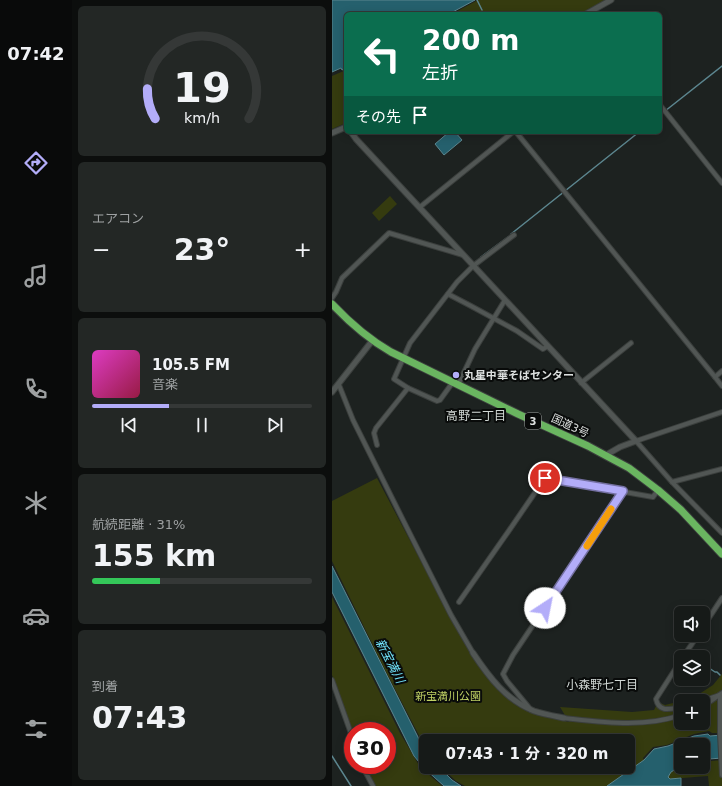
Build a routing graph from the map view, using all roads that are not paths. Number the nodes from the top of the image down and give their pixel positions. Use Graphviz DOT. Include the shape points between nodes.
graph roads {
  1 [pos="611,0"];
  2 [pos="590,12"];
  3 [pos="662,108"];
  4 [pos="344,128"];
  5 [pos="332,133"];
  6 [pos="352,134"];
  7 [pos="512,134"];
  8 [pos="517,134"];
  9 [pos="722,183"];
  10 [pos="420,207"];
  11 [pos="514,235"];
  12 [pos="463,255"];
  13 [pos="473,266"];
  14 [pos="448,294"];
  15 [pos="332,298"];
  16 [pos="505,300"];
  17 [pos="332,304"];
  18 [pos="494,318"];
  19 [pos="372,341"];
  20 [pos="631,343"];
  21 [pos="548,346"];
  22 [pos="403,359"];
  23 [pos="722,371"];
  24 [pos="715,377"];
  25 [pos="581,383"];
  26 [pos="456,384"];
  27 [pos="339,385"];
  28 [pos="722,386"];
  29 [pos="408,388"];
  30 [pos="332,392"];
  31 [pos="722,412"];
  32 [pos="636,441"];
  33 [pos="377,446"];
  34 [pos="606,455"];
  35 [pos="722,469"];
  36 [pos="672,482"];
  37 [pos="658,490"];
  38 [pos="623,491"];
  39 [pos="722,533"];
  40 [pos="722,554"];
  41 [pos="722,598"];
  42 [pos="459,602"];
  43 [pos="710,616"];
  44 [pos="473,653"];
  45 [pos="674,671"];
  46 [pos="332,680"];
  47 [pos="721,694"];
  48 [pos="710,698"];
  49 [pos="710,701"];
  50 [pos="674,708"];
  51 [pos="532,710"];
  52 [pos="564,718"];
  53 [pos="674,718"];
  54 [pos="347,722"];
  55 [pos="721,759"];
  56 [pos="366,774"];
  57 [pos="722,775"];
  58 [pos="373,786"];
  1 -- 2 [label="street"];
  3 -- 9 [label="street"];
  4 -- 5 [label="street"];
  6 -- 10 [label="street"];
  7 -- 10 [label="street"];
  8 -- 24 [label="street"];
  10 -- 12 [label="street"];
  11 -- 13 [label="street"];
  12 -- 13 [label="street"];
  12 -- 15 [label="street" via="389,233 342,278"];
  13 -- 14 [label="street"];
  13 -- 16 [label="street"];
  14 -- 18 [label="street"];
  14 -- 22 [label="street" via="410,343"];
  16 -- 18 [label="street"];
  16 -- 21 [label="street"];
  17 -- 19 [label="highway, 国道3号 / 3"];
  18 -- 21 [label="street" via="543,350"];
  18 -- 26 [label="street"];
  19 -- 22 [label="highway, 国道3号 / 3"];
  19 -- 27 [label="street"];
  20 -- 25 [label="street"];
  21 -- 25 [label="street"];
  22 -- 26 [label="highway, 国道3号 / 3"];
  22 -- 29 [label="street" via="394,379"];
  23 -- 24 [label="street"];
  24 -- 28 [label="street"];
  25 -- 32 [label="street"];
  26 -- 29 [label="street" via="438,401"];
  26 -- 34 [label="highway, 国道3号 / 3"];
  27 -- 30 [label="street"];
  27 -- 44 [label="street" via="353,420 400,515"];
  29 -- 33 [label="street" via="376,428 374,433"];
  31 -- 32 [label="street"];
  32 -- 34 [label="street"];
  32 -- 36 [label="street"];
  34 -- 37 [label="highway, 国道3号 / 3" via="629,468"];
  35 -- 36 [label="street"];
  36 -- 39 [label="street"];
  37 -- 38 [label="street" via="653,497"];
  37 -- 40 [label="highway, 国道3号 / 3" via="681,510"];
  38 -- 42 [label="street" via="545,478"];
  38 -- 51 [label="street" via="505,668 503,674 507,681"];
  41 -- 43 [label="street"];
  44 -- 51 [label="street" via="502,690 516,702"];
  45 -- 50 [label="street" via="656,699 662,709"];
  46 -- 54 [label="street"];
  47 -- 48 [label="street"];
  47 -- 49 [label="street"];
  47 -- 55 [label="street"];
  51 -- 52 [label="street"];
  52 -- 53 [label="street" via="625,723"];
  55 -- 57 [label="street"];
  56 -- 58 [label="street"];
}
